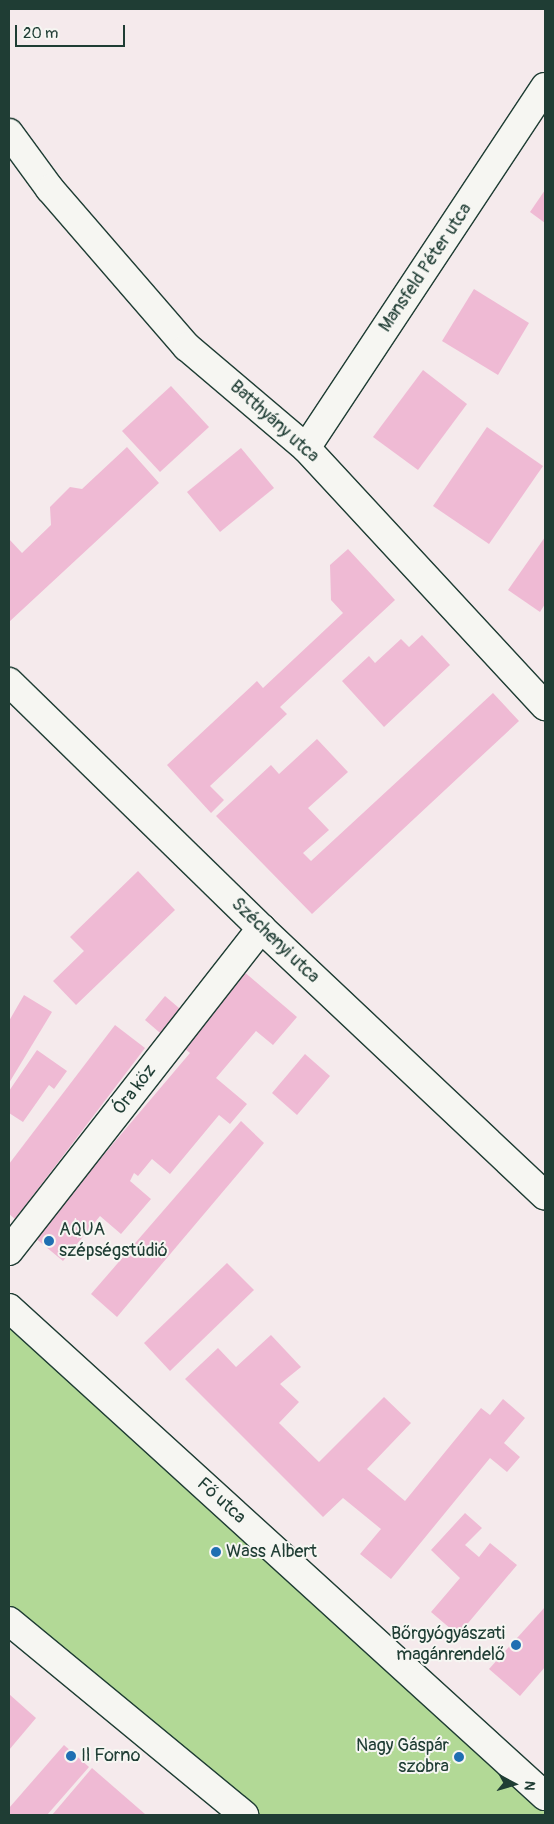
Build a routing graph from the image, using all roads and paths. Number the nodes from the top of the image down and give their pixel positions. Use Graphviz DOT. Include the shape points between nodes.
graph roads {
  1 [pos="545,87"];
  2 [pos="9,133"];
  3 [pos="306,448"];
  4 [pos="9,682"];
  5 [pos="545,706"];
  6 [pos="261,928"];
  7 [pos="545,1196"];
  8 [pos="9,1251"];
  9 [pos="9,1308"];
  10 [pos="9,1621"];
  11 [pos="545,1796"];
  12 [pos="244,1815"];
  1 -- 3 [label="street, Mansfeld Péter utca"];
  2 -- 3 [label="street, Batthyány utca" via="50,189 187,347"];
  3 -- 5 [label="street, Batthyány utca"];
  4 -- 6 [label="street, Széchenyi utca"];
  6 -- 7 [label="street, Széchenyi utca"];
  6 -- 8 [label="street, Óra köz"];
  9 -- 11 [label="street, Fő utca"];
  10 -- 12 [label="street"];
}
